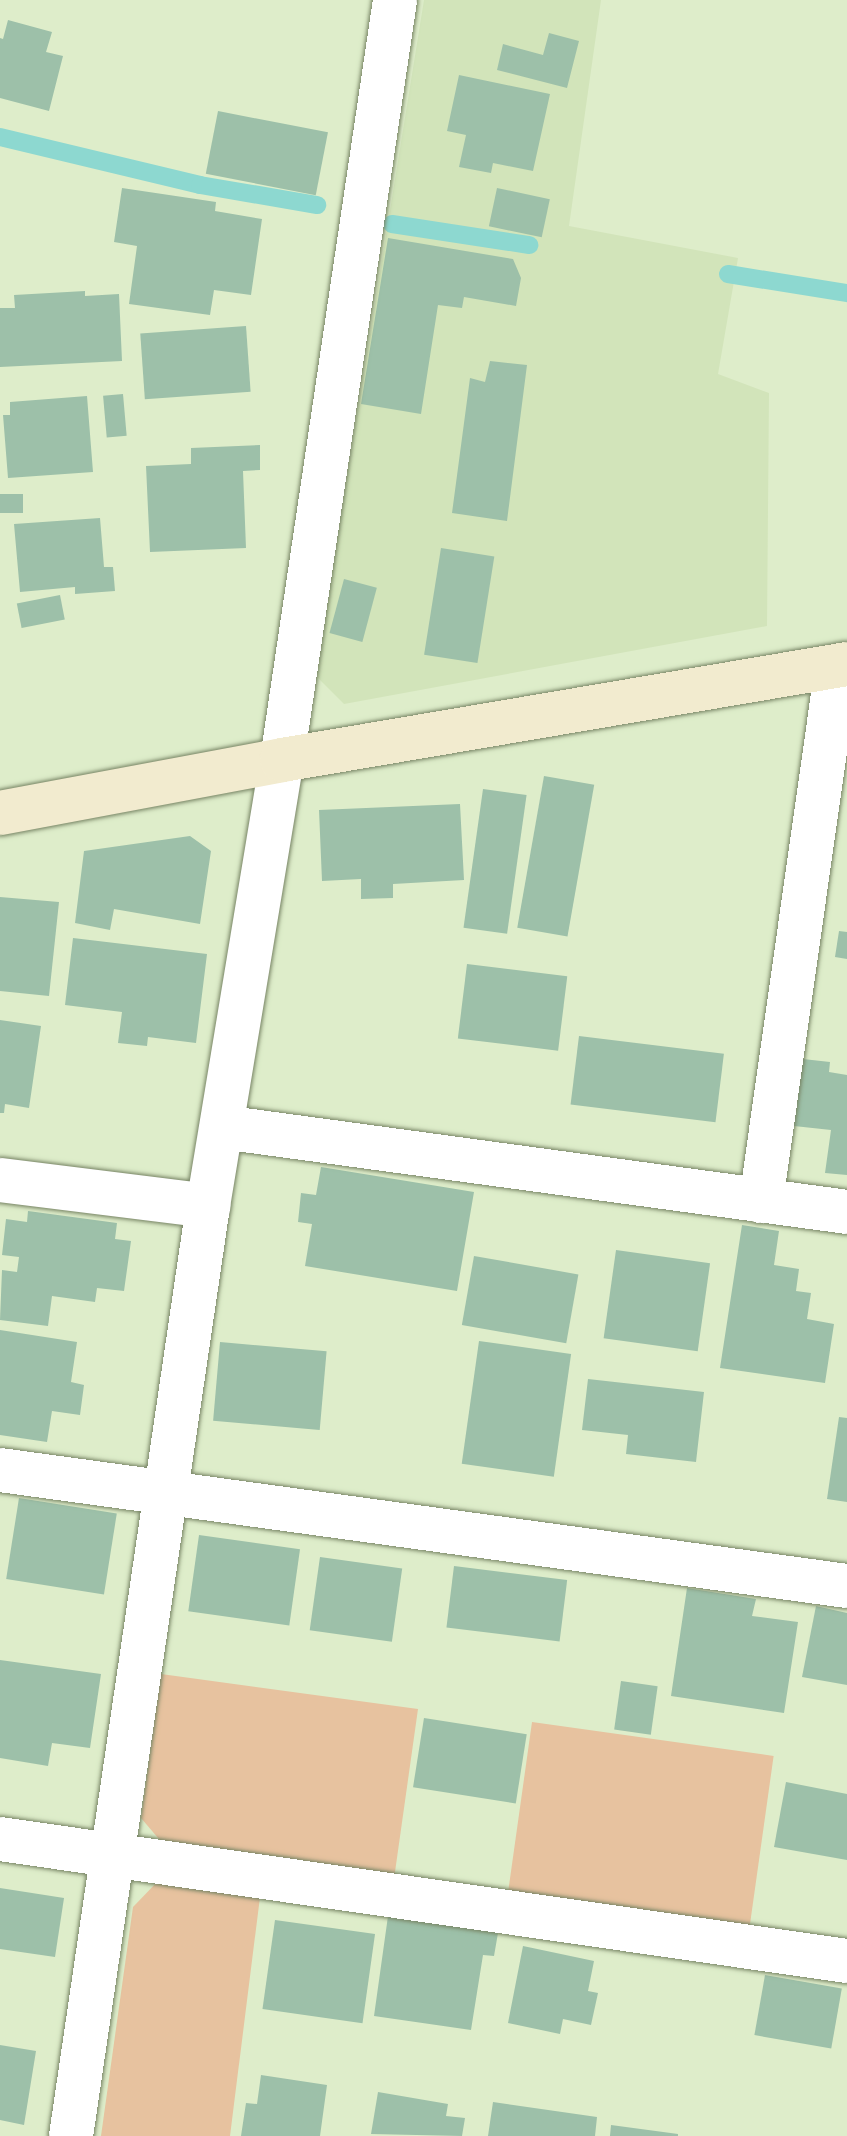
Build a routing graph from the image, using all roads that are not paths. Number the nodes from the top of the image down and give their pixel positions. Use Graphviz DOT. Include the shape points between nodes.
graph roads {
  1 [pos="395,0"];
  2 [pos="842,665"];
  3 [pos="282,760"];
  4 [pos="0,813"];
  5 [pos="222,1127"];
  6 [pos="0,1180"];
  7 [pos="761,1201"];
  8 [pos="208,1206"];
  9 [pos="847,1212"];
  10 [pos="0,1470"];
  11 [pos="166,1494"];
  12 [pos="847,1586"];
  13 [pos="0,1839"];
  14 [pos="112,1856"];
  15 [pos="847,1961"];
  16 [pos="71,2136"];
  1 -- 3 [label="street"];
  2 -- 3 [label="street"];
  2 -- 7 [label="street"];
  3 -- 4 [label="street"];
  3 -- 5 [label="street"];
  5 -- 7 [label="street"];
  5 -- 8 [label="street"];
  6 -- 8 [label="street"];
  7 -- 9 [label="street"];
  8 -- 11 [label="street"];
  10 -- 11 [label="street"];
  11 -- 12 [label="street"];
  11 -- 14 [label="street"];
  13 -- 14 [label="street"];
  14 -- 15 [label="street"];
  14 -- 16 [label="street"];
}
